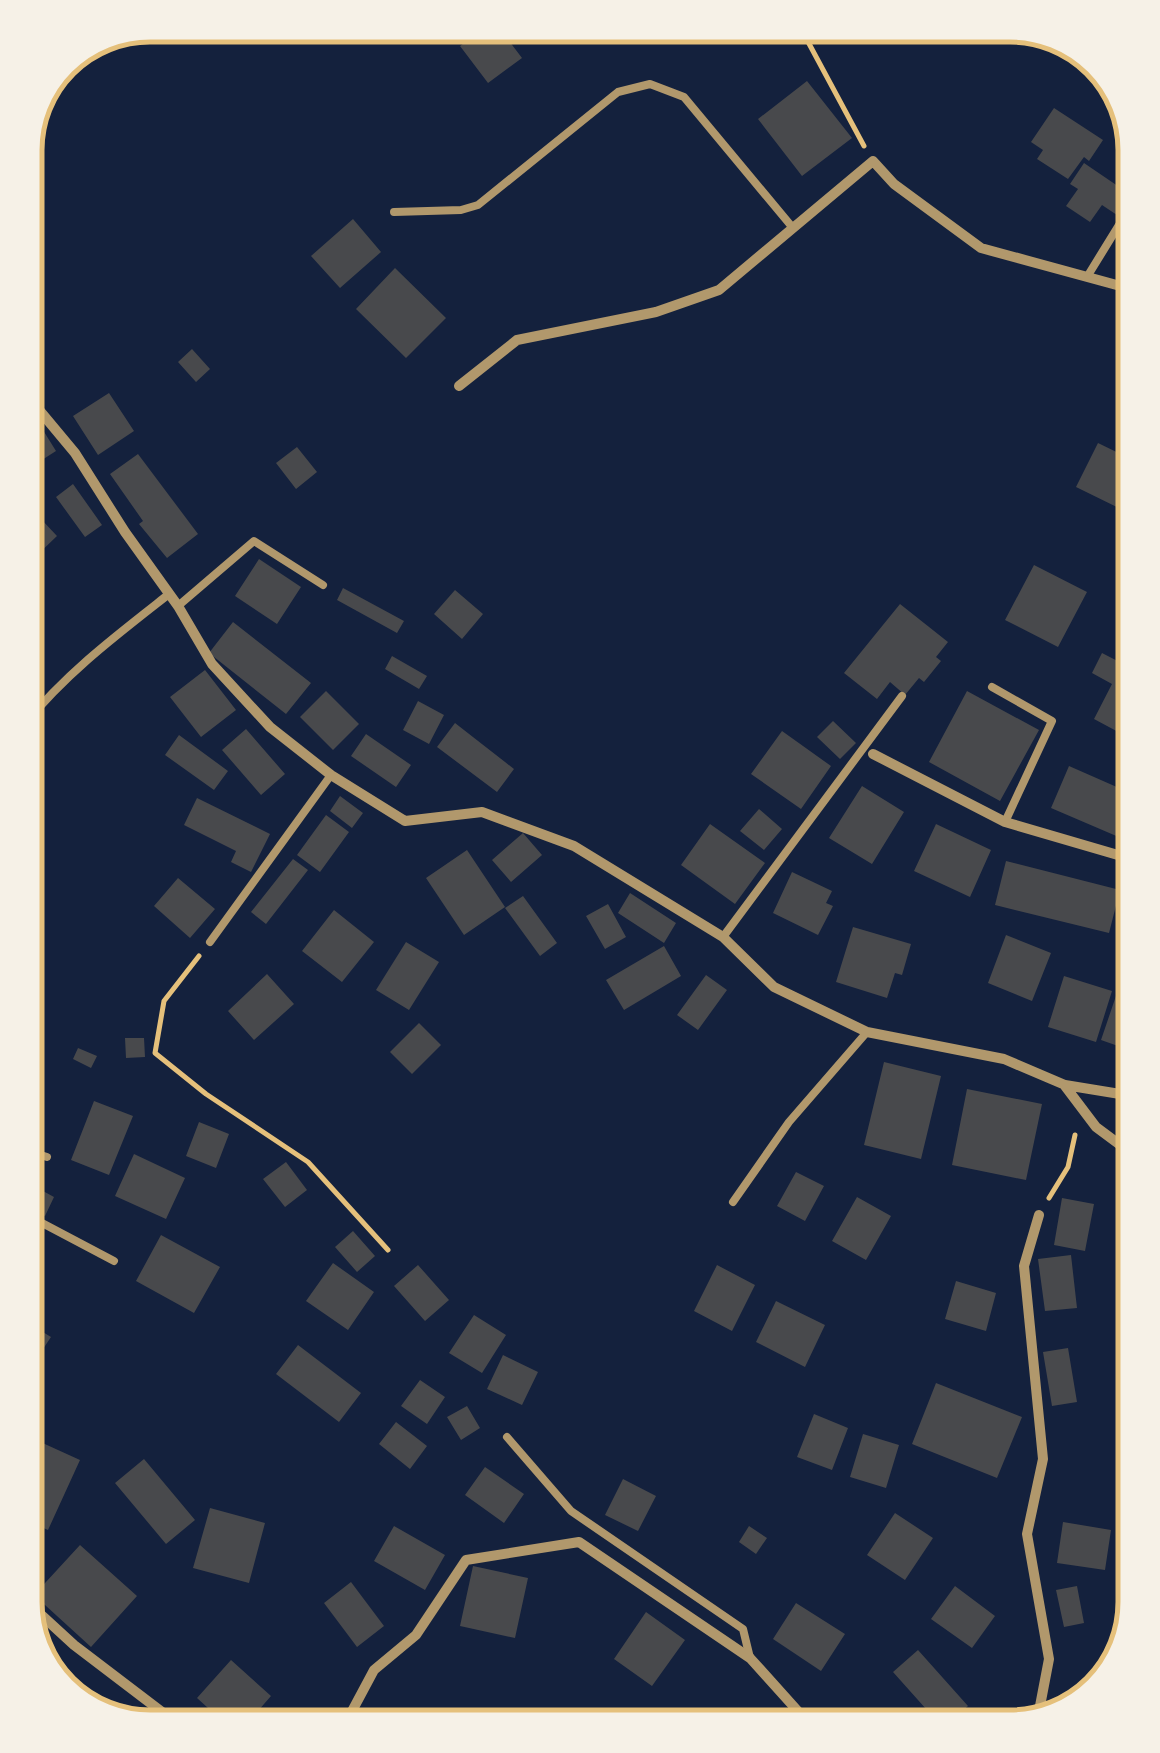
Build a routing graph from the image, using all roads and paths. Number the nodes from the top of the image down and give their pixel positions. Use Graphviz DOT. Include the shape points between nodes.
graph roads {
  1 [pos="809,43"];
  2 [pos="873,161"];
  3 [pos="394,212"];
  4 [pos="1118,227"];
  5 [pos="793,228"];
  6 [pos="1088,277"];
  7 [pos="1118,285"];
  8 [pos="458,386"];
  9 [pos="43,414"];
  10 [pos="323,585"];
  11 [pos="170,594"];
  12 [pos="178,606"];
  13 [pos="992,686"];
  14 [pos="902,696"];
  15 [pos="43,702"];
  16 [pos="873,754"];
  17 [pos="331,774"];
  18 [pos="1005,822"];
  19 [pos="1118,855"];
  20 [pos="723,938"];
  21 [pos="210,942"];
  22 [pos="868,1032"];
  23 [pos="1064,1085"];
  24 [pos="1118,1094"];
  25 [pos="1082,1108"];
  26 [pos="1118,1143"];
  27 [pos="42,1156"];
  28 [pos="46,1157"];
  29 [pos="733,1202"];
  30 [pos="1039,1214"];
  31 [pos="42,1223"];
  32 [pos="388,1250"];
  33 [pos="114,1261"];
  34 [pos="507,1437"];
  35 [pos="43,1616"];
  36 [pos="750,1658"];
  37 [pos="1040,1706"];
  38 [pos="159,1710"];
  39 [pos="353,1710"];
  40 [pos="798,1710"];
  1 -- 2 [label="path"];
  2 -- 5 [label="street"];
  2 -- 6 [label="street" via="981,248"];
  3 -- 5 [label="lane" via="478,205 618,92 650,84 684,98"];
  4 -- 6 [label="lane"];
  5 -- 8 [label="street" via="719,290 656,312 516,340"];
  6 -- 7 [label="street"];
  9 -- 11 [label="street"];
  10 -- 12 [label="lane" via="254,542"];
  11 -- 12 [label="street"];
  11 -- 15 [label="lane"];
  12 -- 17 [label="street" via="212,664 270,727"];
  13 -- 18 [label="lane" via="1052,721"];
  14 -- 20 [label="lane"];
  16 -- 18 [label="street"];
  17 -- 20 [label="street" via="405,820 482,812 574,846"];
  17 -- 21 [label="lane"];
  18 -- 19 [label="street"];
  20 -- 22 [label="street" via="774,987"];
  21 -- 32 [label="path" via="164,1000 154,1053 308,1162"];
  22 -- 23 [label="street" via="1004,1058"];
  22 -- 29 [label="lane" via="789,1122"];
  23 -- 24 [label="street"];
  23 -- 25 [label="street"];
  25 -- 26 [label="street"];
  25 -- 30 [label="path" via="1068,1167"];
  27 -- 28 [label="lane"];
  30 -- 37 [label="street" via="1024,1266 1043,1458 1027,1534 1049,1658"];
  31 -- 33 [label="lane"];
  34 -- 36 [label="lane" via="572,1510 743,1629"];
  35 -- 38 [label="street"];
  36 -- 39 [label="street" via="579,1542 466,1560 416,1635 374,1670"];
  36 -- 40 [label="street"];
}
